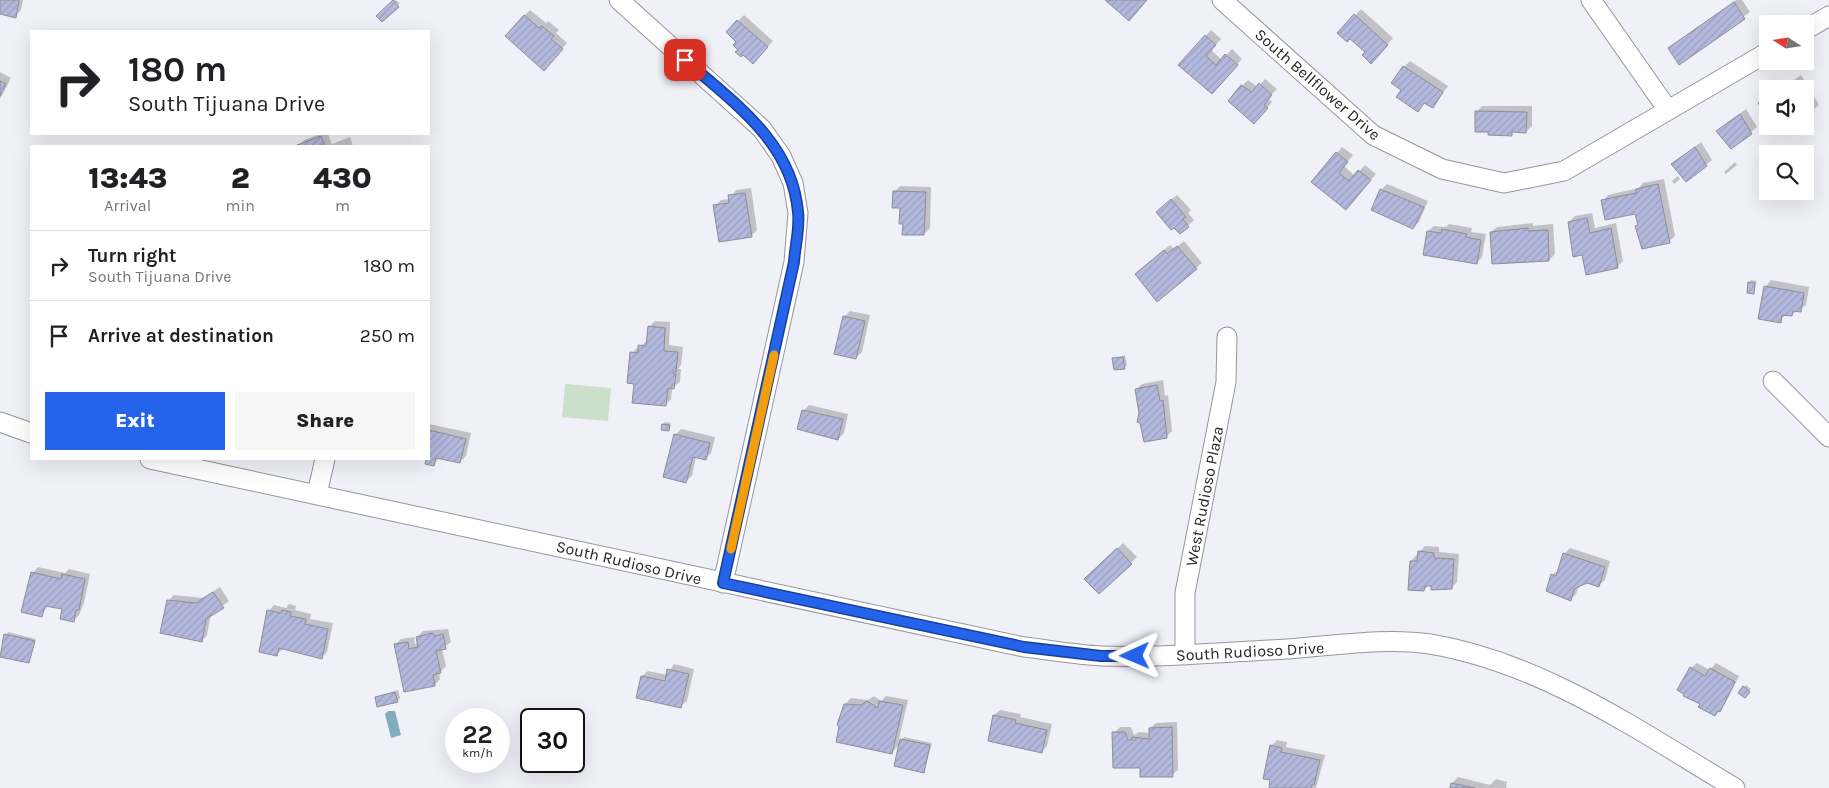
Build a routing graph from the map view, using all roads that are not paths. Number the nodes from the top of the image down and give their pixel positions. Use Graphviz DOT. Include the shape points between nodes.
graph roads {
  1 [pos="618,0"];
  2 [pos="1222,0"];
  3 [pos="1590,0"];
  4 [pos="1829,16"];
  5 [pos="1814,25"];
  6 [pos="1759,57"];
  7 [pos="1668,110"];
  8 [pos="1227,336"];
  9 [pos="1773,381"];
  10 [pos="0,422"];
  11 [pos="30,433"];
  12 [pos="1829,437"];
  13 [pos="155,460"];
  14 [pos="325,460"];
  15 [pos="318,494"];
  16 [pos="723,583"];
  17 [pos="1185,655"];
  18 [pos="1735,788"];
  1 -- 16 [label="street" via="762,129 781,156 793,183 798,213 794,262"];
  2 -- 7 [label="street, South Bellflower Drive" via="1373,136 1442,169 1504,184 1564,172"];
  3 -- 7 [label="street"];
  4 -- 5 [label="street"];
  6 -- 7 [label="street, South Bellflower Drive"];
  8 -- 17 [label="street, West Rudioso Plaza" via="1226,382 1185,593"];
  9 -- 12 [label="street"];
  10 -- 11 [label="street"];
  13 -- 15 [label="street, South Rudioso Drive"];
  14 -- 15 [label="street"];
  15 -- 16 [label="street, South Rudioso Drive"];
  16 -- 17 [label="street, South Rudioso Drive" via="1024,647 1101,656"];
  17 -- 18 [label="street, South Rudioso Drive" via="1386,642 1429,644 1481,656 1530,673 1579,696"];
}
